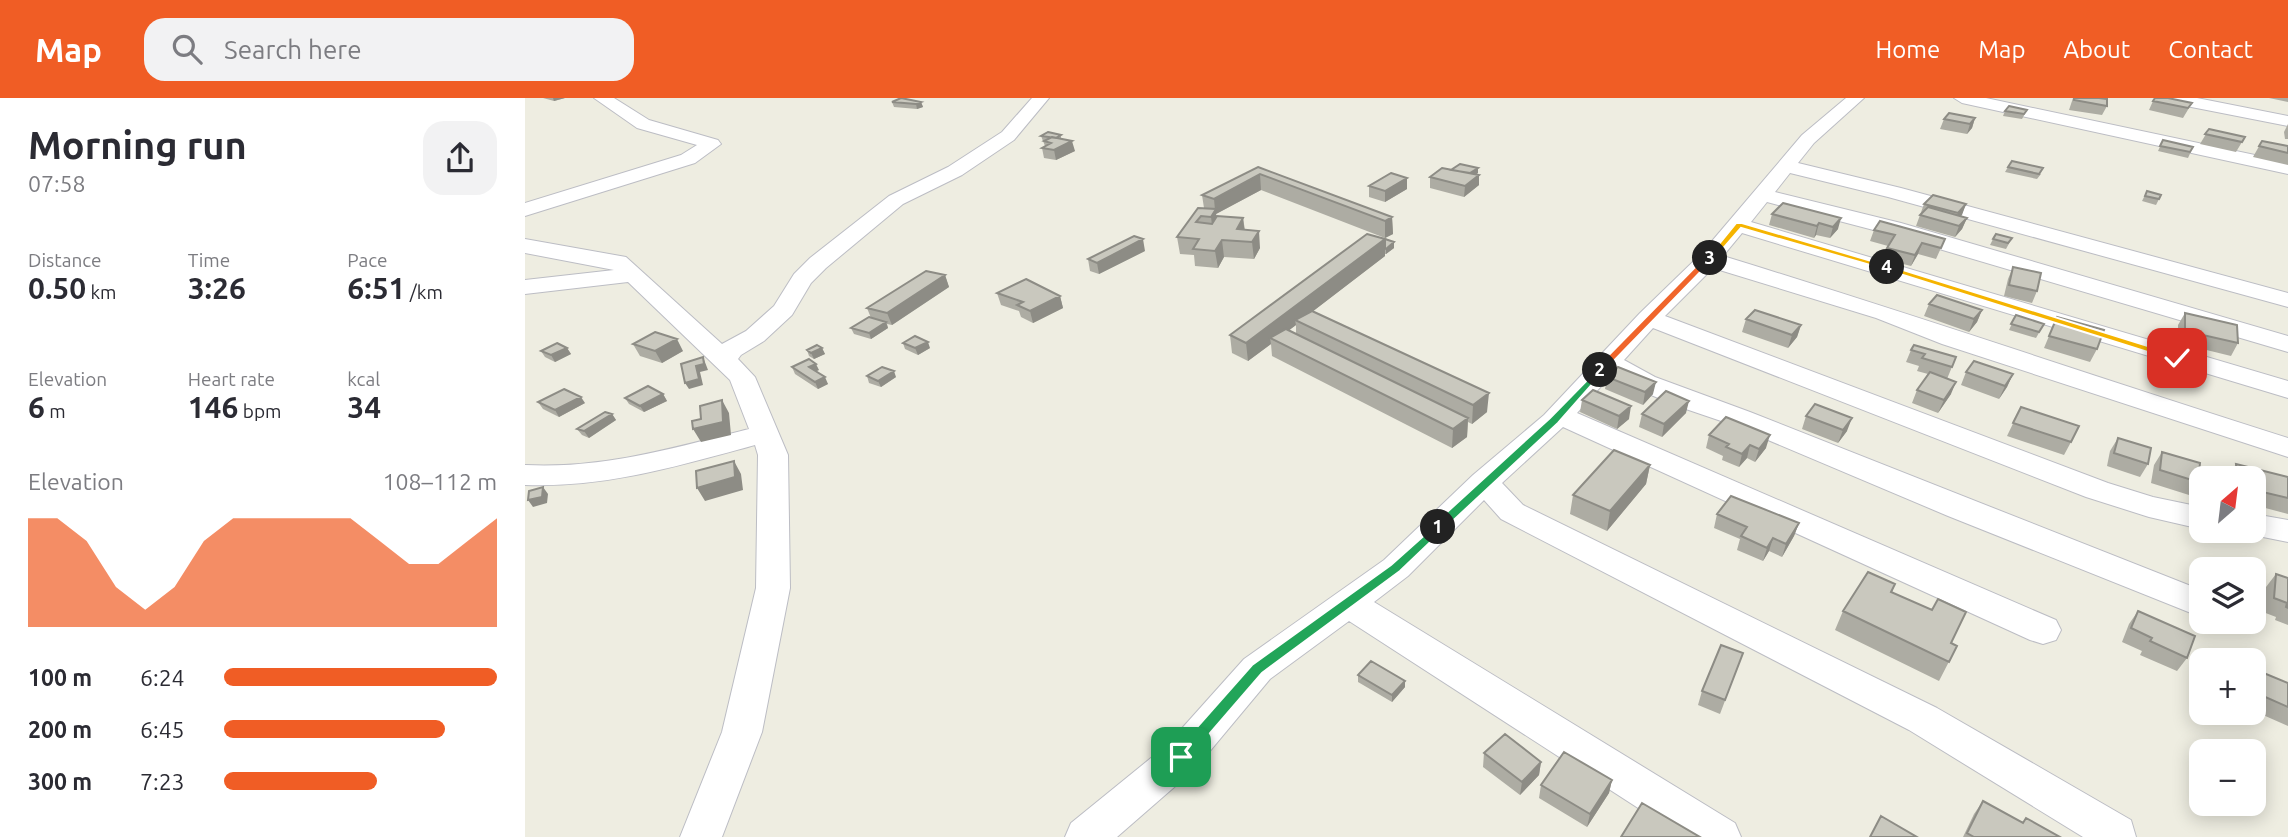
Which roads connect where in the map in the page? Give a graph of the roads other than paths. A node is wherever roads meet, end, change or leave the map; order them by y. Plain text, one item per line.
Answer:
1 (602, 98) edge
2 (1041, 98) edge
3 (1856, 98) edge
4 (1962, 98) edge
5 (2171, 98) edge
6 (2288, 121) edge
7 (1786, 166) junction
8 (2288, 168) edge
9 (1761, 194) junction
10 (525, 210) edge
11 (1739, 225) junction
12 (525, 246) edge
13 (1709, 259) junction
14 (634, 275) junction
15 (525, 288) edge
16 (2288, 300) edge
17 (1649, 318) junction
18 (2288, 344) edge
19 (1609, 359) junction
20 (725, 360) junction
21 (2288, 390) edge
22 (1559, 415) junction
23 (764, 435) junction
24 (2288, 448) edge
25 (525, 475) edge
26 (1484, 482) junction
27 (2189, 516) edge
28 (2266, 527) edge
29 (2288, 531) edge
30 (2189, 599) edge
31 (1348, 603) junction
32 (2042, 630) dead end
33 (2116, 834) dead end
34 (701, 837) edge
35 (1086, 837) edge
36 (1720, 837) edge

1 - 10 street
2 - 20 street
3 - 7 street
4 - 8 street
5 - 6 street
7 - 9 street
7 - 16 street
9 - 11 street
9 - 18 street
11 - 13 street
11 - 21 street
12 - 14 street
13 - 17 street
13 - 24 street
14 - 15 street
14 - 20 street
17 - 19 street
17 - 27 street
19 - 22 street
19 - 30 street
20 - 23 street
22 - 26 street
22 - 32 street
23 - 25 street
23 - 34 street
26 - 31 street
26 - 33 street
28 - 29 street
31 - 35 street
31 - 36 street

